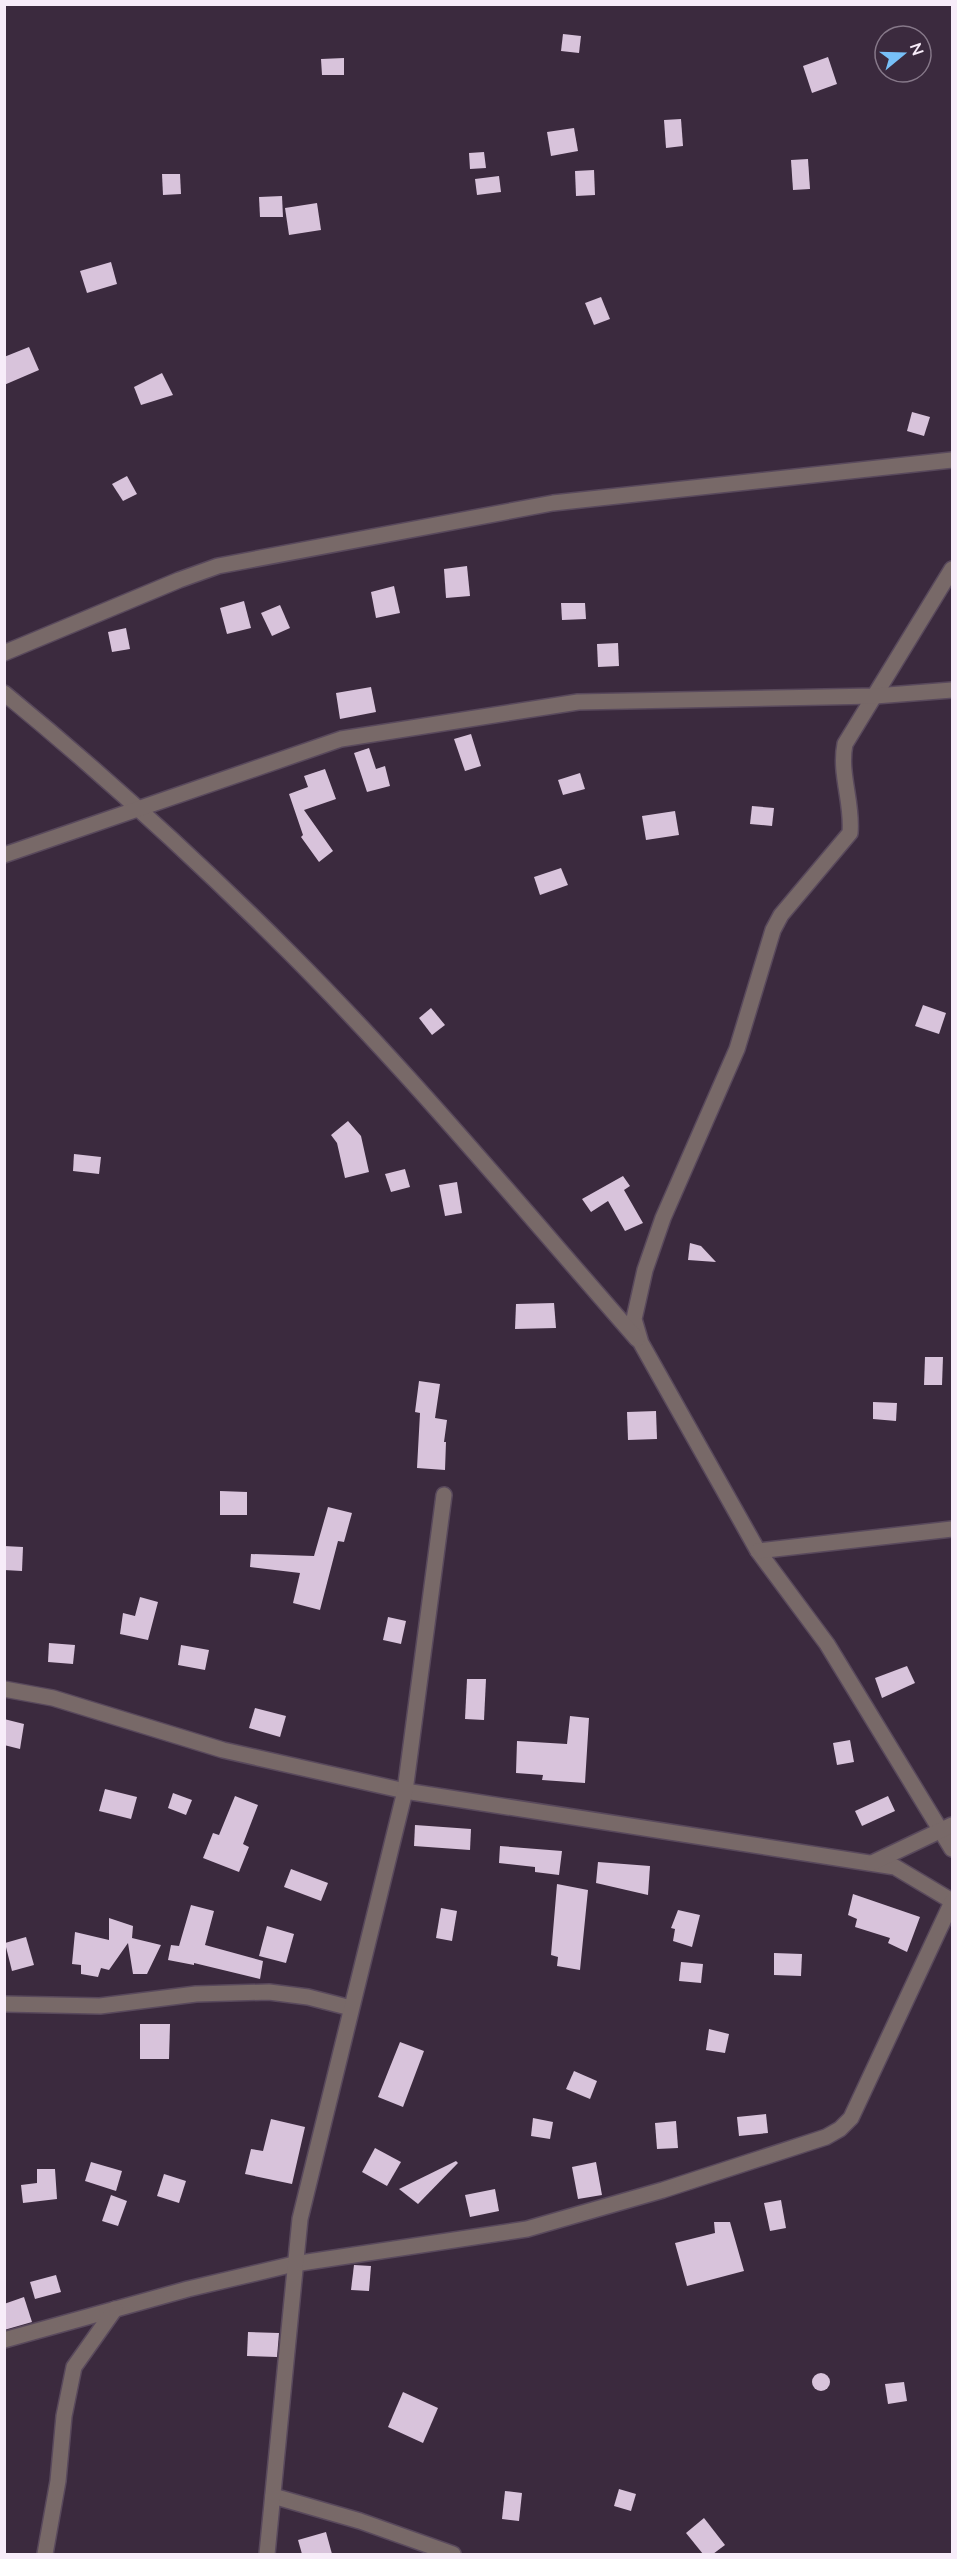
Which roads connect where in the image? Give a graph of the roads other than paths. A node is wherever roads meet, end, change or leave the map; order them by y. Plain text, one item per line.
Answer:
1 (952, 460) edge
2 (952, 569) edge
3 (4, 653) edge
4 (952, 690) edge
5 (4, 693) edge
6 (875, 696) junction
7 (139, 808) junction
8 (4, 855) edge
9 (640, 1343) junction
10 (444, 1495) dead end
11 (952, 1529) edge
12 (758, 1551) junction
13 (4, 1689) edge
14 (405, 1791) junction
15 (947, 1827) edge
16 (952, 1849) edge
17 (872, 1863) junction
18 (952, 1902) edge
19 (4, 2004) edge
20 (351, 2008) junction
21 (294, 2264) junction
22 (115, 2309) junction
23 (4, 2340) edge
24 (273, 2496) junction
25 (45, 2554) edge
26 (267, 2554) edge
27 (453, 2554) edge

1 - 3 street
2 - 6 street
4 - 6 street
5 - 7 street
6 - 7 street
6 - 9 street
7 - 8 street
7 - 9 street
9 - 12 street
10 - 14 street
11 - 12 street
12 - 15 street
13 - 14 street
14 - 17 street
14 - 20 street
15 - 16 street
15 - 17 street
17 - 18 street
18 - 21 street
19 - 20 street
20 - 21 street
21 - 22 street
21 - 24 street
22 - 23 street
22 - 25 street
24 - 26 street
24 - 27 street

